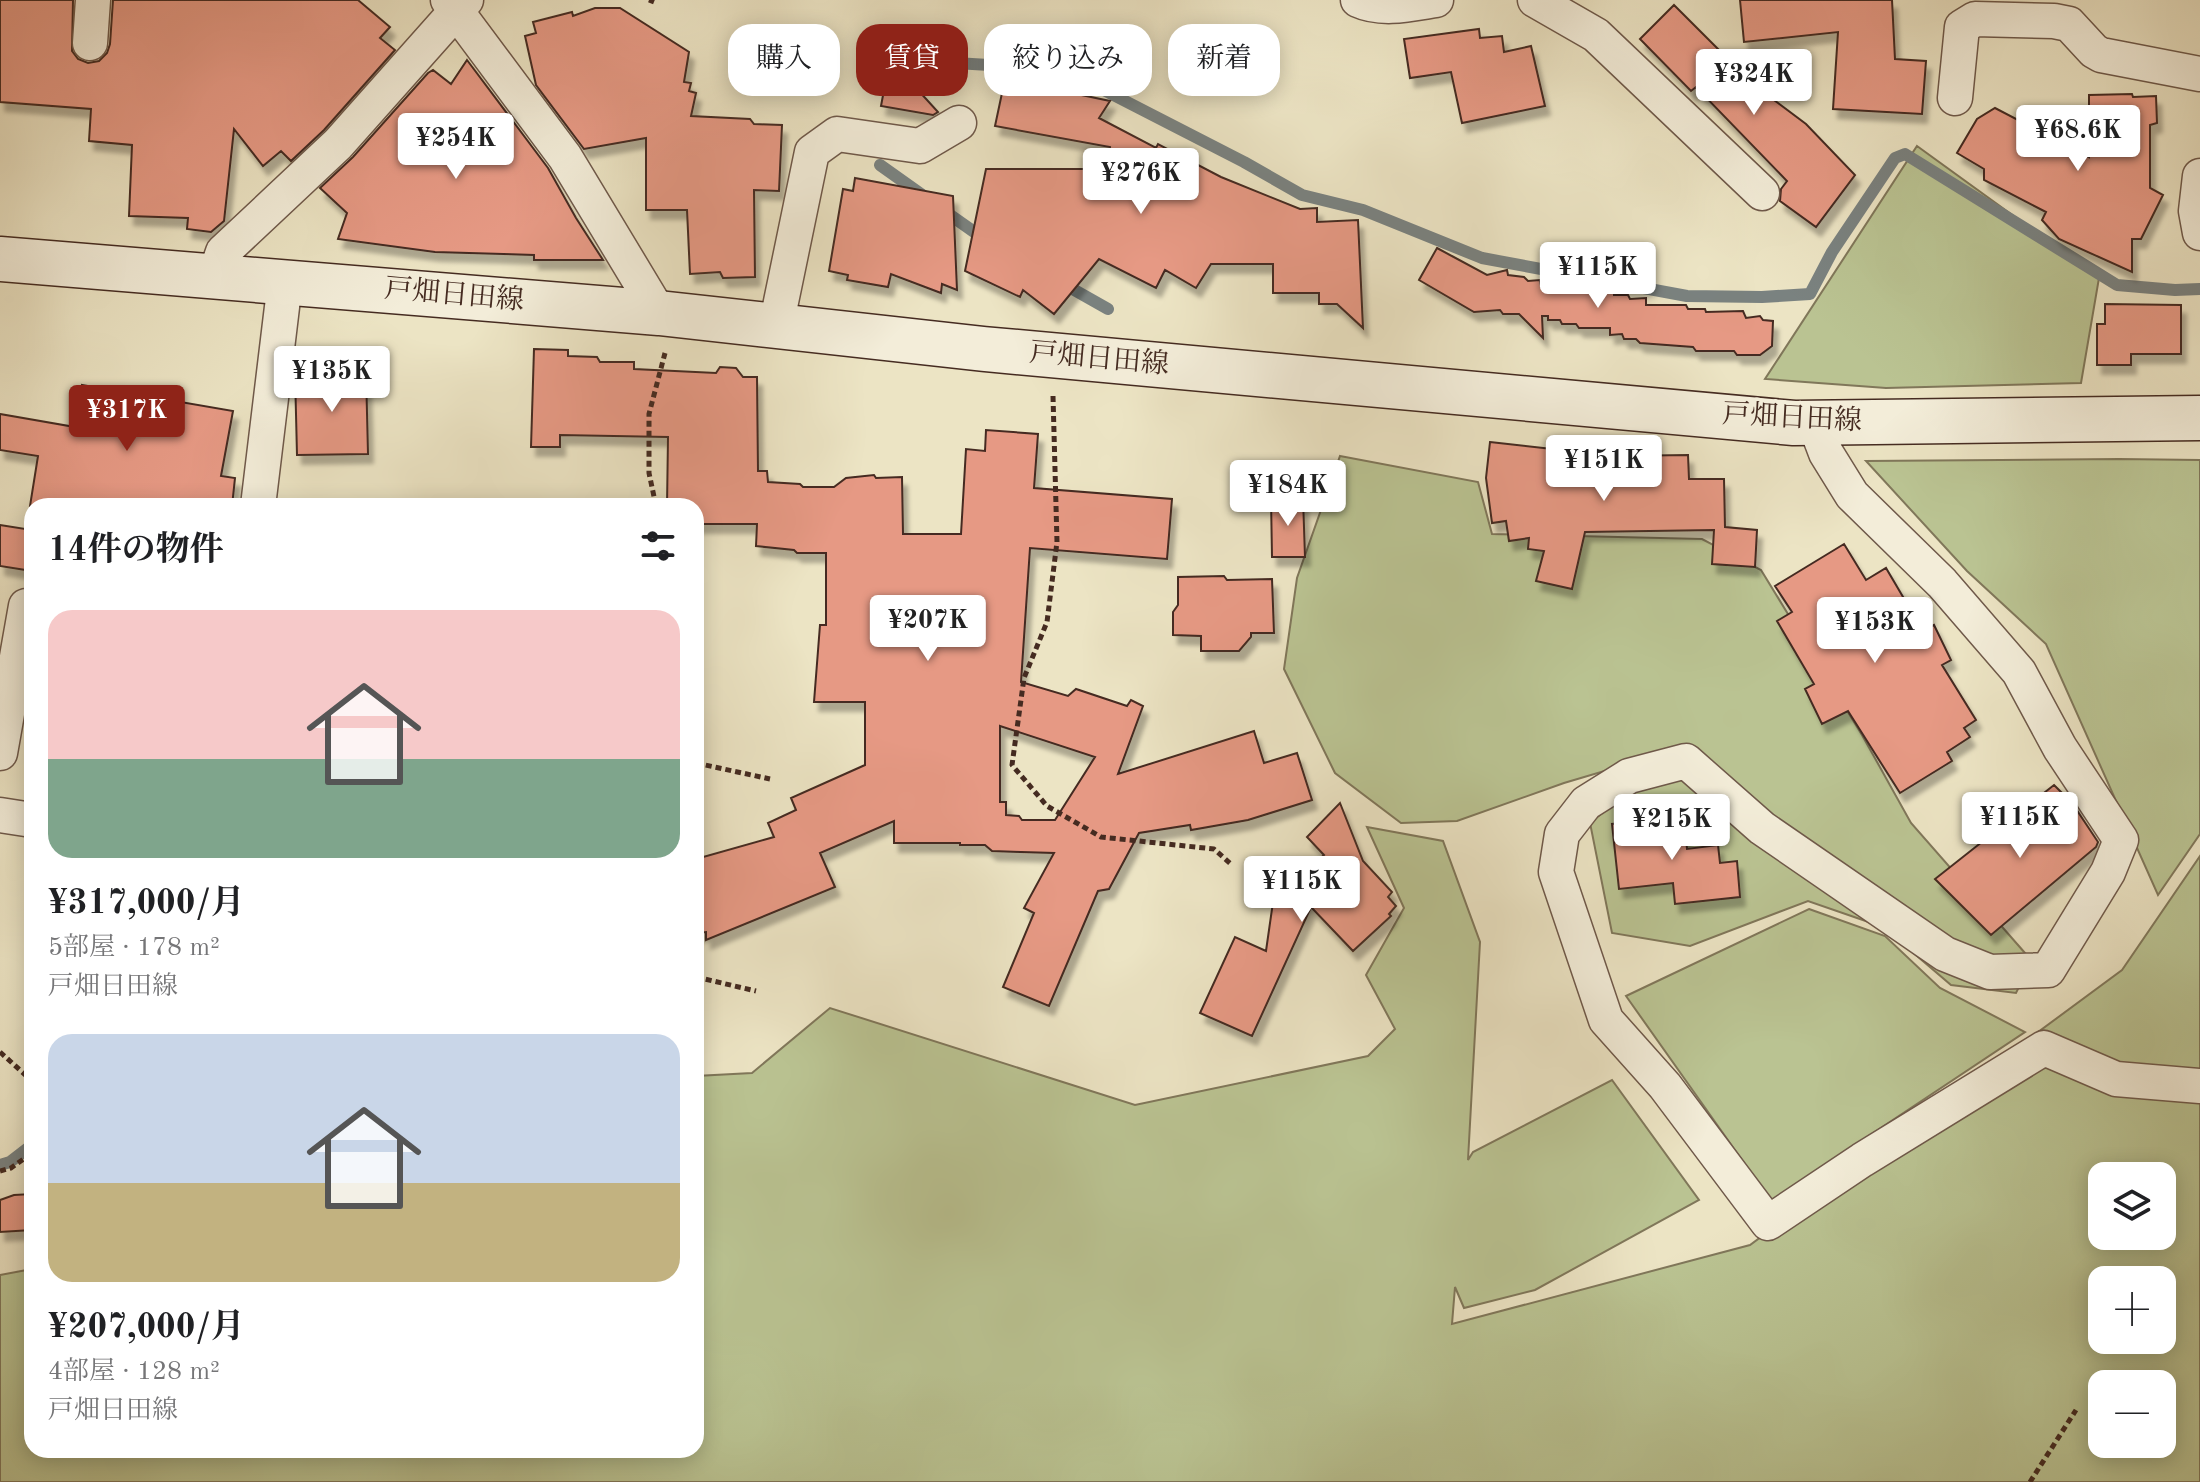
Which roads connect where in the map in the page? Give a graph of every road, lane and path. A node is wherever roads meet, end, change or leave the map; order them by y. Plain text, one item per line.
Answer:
1 (93, 0) edge
2 (1358, 0) edge
3 (1436, 0) edge
4 (1535, 0) edge
5 (456, 3) edge
6 (90, 43) dead end
7 (2200, 74) edge
8 (1955, 98) dead end
9 (959, 123) dead end
10 (2200, 176) edge
11 (1762, 193) dead end
12 (2200, 233) edge
13 (0, 259) edge
14 (214, 278) junction
15 (285, 282) junction
16 (776, 326) junction
17 (662, 330) junction
18 (1055, 355) junction
19 (2200, 418) edge
20 (1815, 424) junction
21 (259, 498) edge
22 (654, 498) edge
23 (24, 617) edge
24 (0, 753) edge
25 (704, 765) edge
26 (770, 779) dead end
27 (0, 815) edge
28 (24, 819) edge
29 (1232, 865) dead end
30 (704, 979) edge
31 (756, 991) dead end
32 (0, 1052) edge
33 (24, 1074) edge
34 (2200, 1086) edge
35 (24, 1159) edge
36 (0, 1171) edge
37 (2076, 1410) dead end
38 (2030, 1482) edge

1 - 6 street
2 - 3 street
4 - 11 street
5 - 14 street
5 - 17 street
7 - 8 street
9 - 16 street
10 - 12 street
13 - 14 main road, 戸畑日田線
14 - 15 main road, 戸畑日田線
15 - 17 main road, 戸畑日田線
15 - 21 street
16 - 17 main road, 戸畑日田線
16 - 18 main road, 戸畑日田線
17 - 22 path
18 - 20 main road, 戸畑日田線
18 - 29 path
19 - 20 main road, 戸畑日田線
20 - 34 street
23 - 24 street
25 - 26 path
27 - 28 street
30 - 31 path
32 - 33 path
35 - 36 path
37 - 38 path

